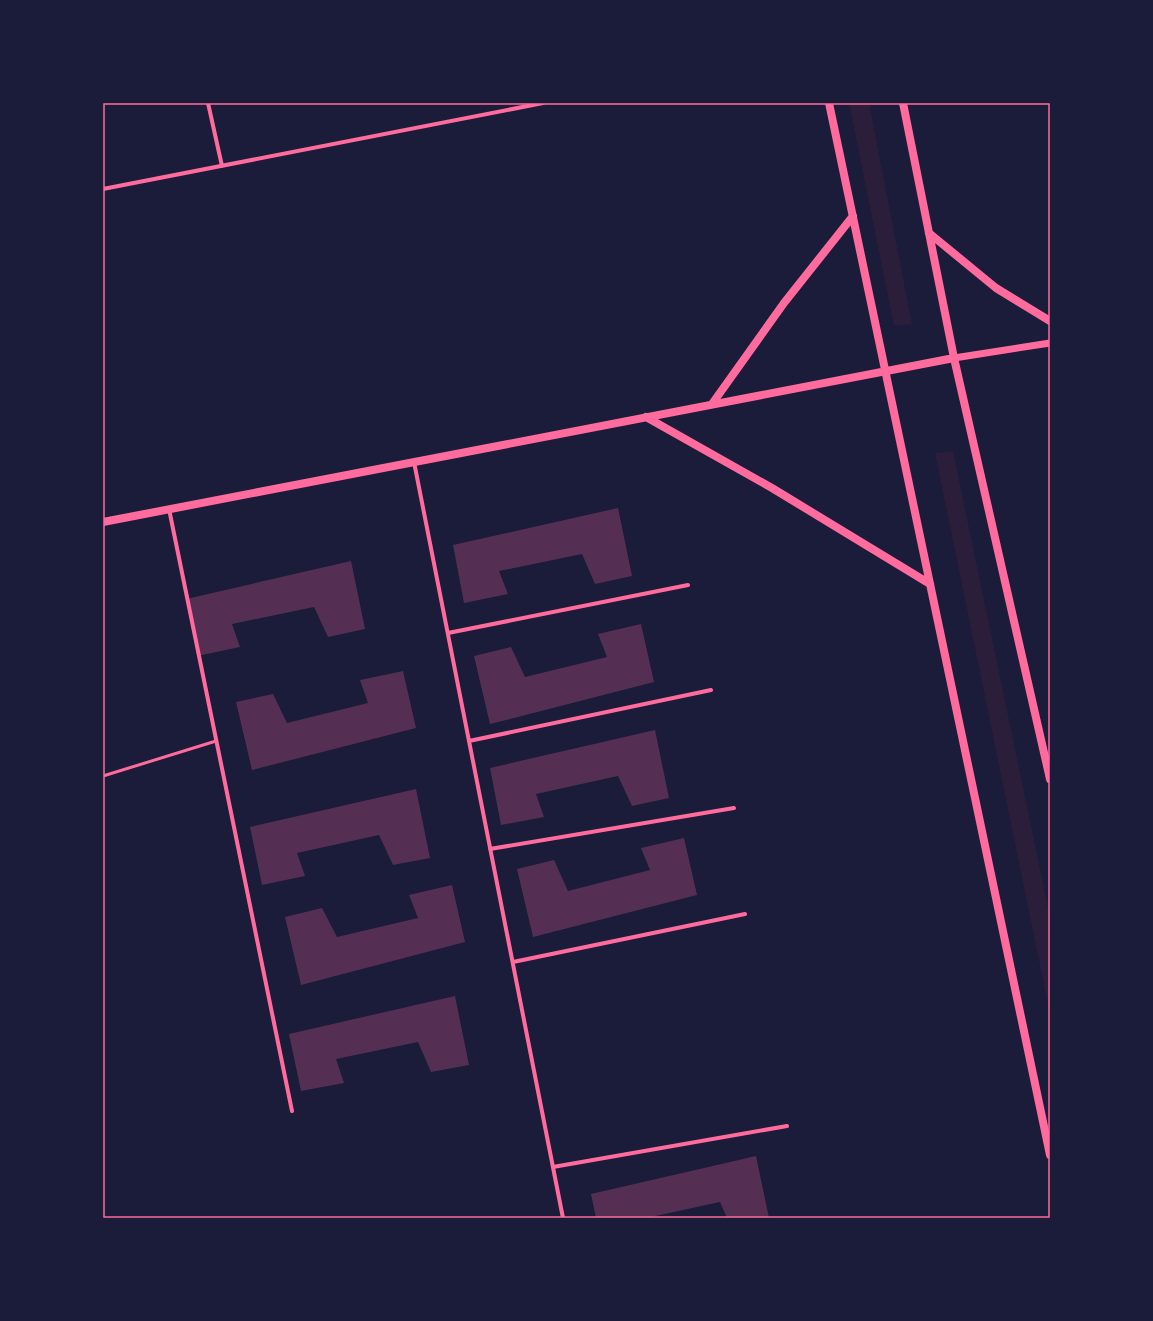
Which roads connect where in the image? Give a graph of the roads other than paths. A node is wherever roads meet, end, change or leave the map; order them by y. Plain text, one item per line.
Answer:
1 (208, 103) edge
2 (543, 103) edge
3 (829, 103) edge
4 (903, 103) edge
5 (222, 166) junction
6 (103, 189) edge
7 (853, 216) junction
8 (929, 233) junction
9 (1050, 321) edge
10 (1050, 343) edge
11 (954, 358) junction
12 (885, 371) junction
13 (712, 404) junction
14 (646, 417) junction
15 (414, 462) junction
16 (169, 509) junction
17 (103, 522) edge
18 (930, 584) junction
19 (688, 585) dead end
20 (448, 633) junction
21 (711, 690) dead end
22 (216, 741) junction
23 (469, 741) junction
24 (103, 776) edge
25 (1050, 779) edge
26 (734, 808) dead end
27 (490, 850) junction
28 (745, 914) dead end
29 (513, 962) junction
30 (292, 1111) dead end
31 (787, 1126) dead end
32 (1050, 1155) edge
33 (553, 1167) junction
34 (563, 1218) edge

1 - 5 street
2 - 5 street
3 - 7 main road
4 - 8 main road
5 - 6 street
7 - 12 main road
7 - 13 main road
8 - 9 main road
8 - 11 main road
10 - 11 street
11 - 12 main road
11 - 25 main road
12 - 13 main road
12 - 18 main road
13 - 14 main road
14 - 15 main road
14 - 18 main road
15 - 16 main road
15 - 20 street
16 - 17 main road
16 - 22 street
18 - 32 main road
19 - 20 street
20 - 23 street
21 - 23 street
22 - 24 lane
22 - 30 street
23 - 27 street
26 - 27 street
27 - 29 street
28 - 29 street
29 - 33 street
31 - 33 street
33 - 34 street

